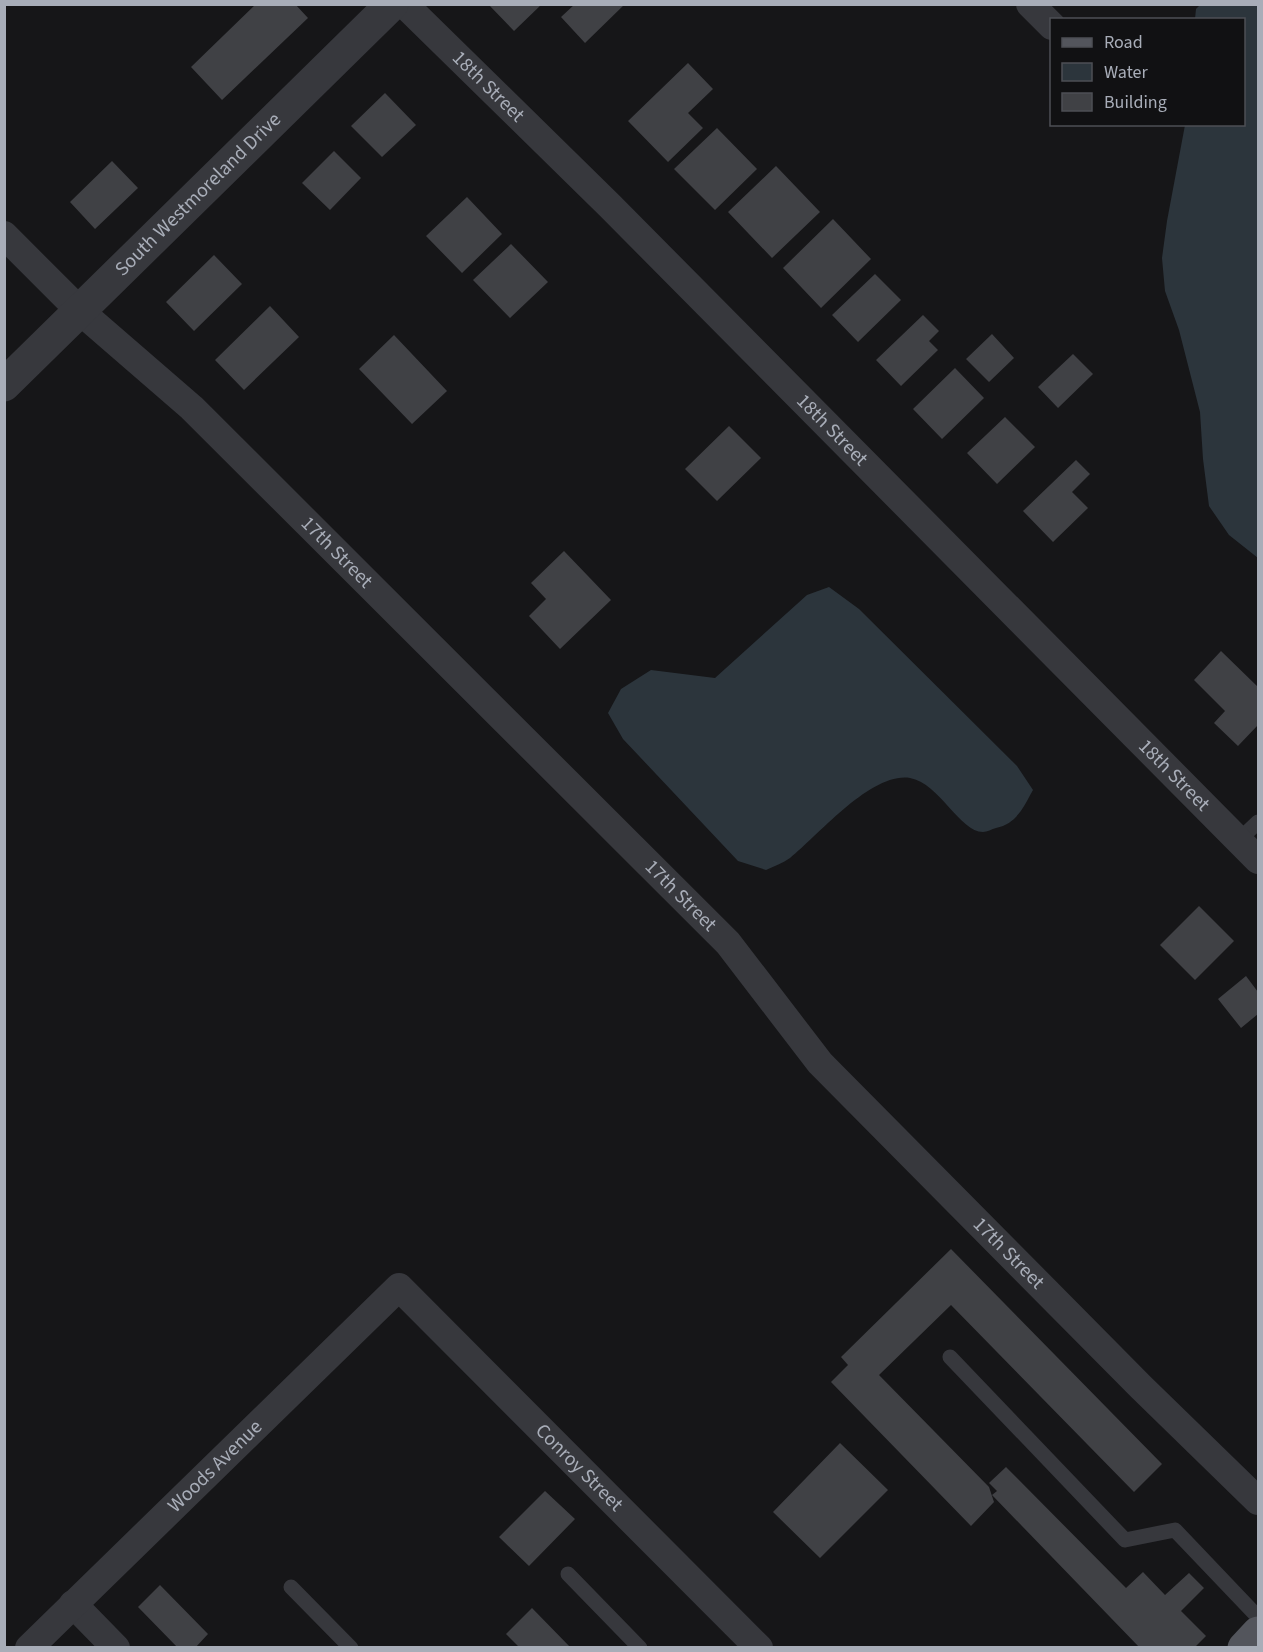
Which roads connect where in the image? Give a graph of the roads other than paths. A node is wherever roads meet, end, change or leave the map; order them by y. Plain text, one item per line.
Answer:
1 (392, 4) edge
2 (404, 4) edge
3 (1030, 4) edge
4 (1050, 24) edge
5 (4, 235) edge
6 (80, 311) junction
7 (4, 385) edge
8 (1252, 841) edge
9 (399, 1287) joint
10 (950, 1357) dead end
11 (1258, 1501) edge
12 (568, 1574) dead end
13 (291, 1587) dead end
14 (73, 1604) junction
15 (1258, 1617) edge
16 (1258, 1634) edge
17 (29, 1647) edge
18 (116, 1647) edge
19 (351, 1647) edge
20 (640, 1647) edge
21 (759, 1647) edge
22 (1244, 1647) edge

1 - 6 street, South Westmoreland Drive
2 - 8 street, 18th Street
3 - 4 street
5 - 6 street, 17th Street
6 - 7 street, South Westmoreland Drive
6 - 11 street, 17th Street
9 - 14 street, Woods Avenue
9 - 21 street, Conroy Street
10 - 15 lane
12 - 20 lane
13 - 19 lane
14 - 17 street, Woods Avenue
14 - 18 street
16 - 22 main road

